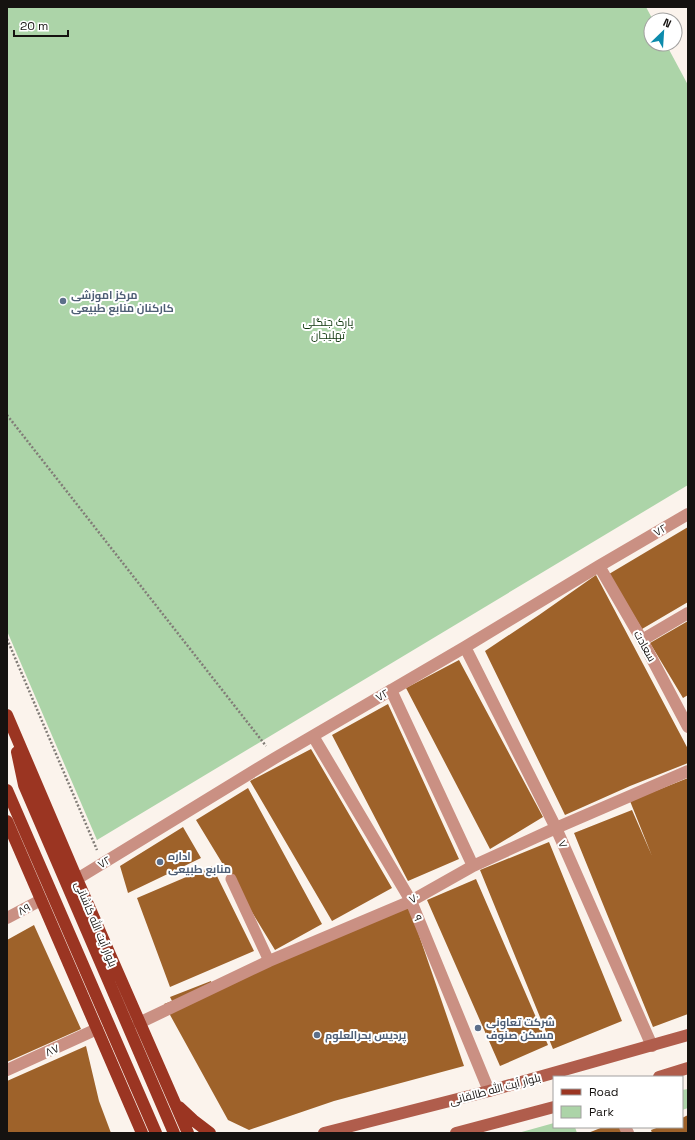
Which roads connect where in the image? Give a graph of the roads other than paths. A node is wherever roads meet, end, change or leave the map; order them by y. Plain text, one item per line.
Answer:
1 (688, 514) edge
2 (599, 566) junction
3 (688, 613) edge
4 (642, 640) junction
5 (465, 647) junction
6 (391, 690) junction
7 (684, 709) edge
8 (8, 718) edge
9 (688, 727) edge
10 (313, 736) junction
11 (688, 771) edge
12 (7, 790) edge
13 (7, 821) edge
14 (556, 828) junction
15 (473, 866) junction
16 (231, 878) dead end
17 (77, 879) junction
18 (41, 900) junction
19 (411, 901) junction
20 (7, 918) edge
21 (269, 961) junction
22 (139, 1023) junction
23 (97, 1030) junction
24 (688, 1036) edge
25 (652, 1046) junction
26 (688, 1068) edge
27 (7, 1070) edge
28 (662, 1076) edge
29 (489, 1091) junction
30 (174, 1100) junction
31 (553, 1107) edge
32 (135, 1116) junction
33 (133, 1133) edge
34 (142, 1133) edge
35 (156, 1133) edge
36 (174, 1133) edge
37 (188, 1133) edge
38 (210, 1133) edge
39 (324, 1133) edge
40 (456, 1133) edge

1 - 2 street, ۷۲
2 - 4 street, سعادت
2 - 5 street, ۷۲
3 - 4 street
4 - 7 street, سعادت
5 - 6 street, ۷۲
5 - 14 street, ۷
6 - 10 street, ۷۲
6 - 15 street
7 - 9 street, سعادت
8 - 17 main road, بلوار آیت الله کاشانی
8 - 36 main road
10 - 17 street, ۷۲
10 - 19 street, ۹
11 - 14 street, ۷۰
12 - 35 main road
13 - 18 main road
14 - 15 street, ۷۰
14 - 25 street, ۷
15 - 19 street, ۷۰
16 - 21 lane
17 - 22 main road, بلوار آیت الله کاشانی
18 - 20 street, ۸۹
18 - 23 main road
19 - 21 street, ۷۰
19 - 29 street, ۹
21 - 22 street, ۷۰
22 - 30 main road, بلوار آیت الله کاشانی
23 - 27 street, ۸۷
23 - 32 main road
24 - 25 main road, بلوار آیت الله طالقانی
25 - 29 main road, بلوار آیت الله طالقانی
26 - 28 main road
29 - 39 main road, بلوار آیت الله طالقانی
30 - 37 main road, بلوار آیت الله کاشانی
30 - 38 main road
31 - 40 main road
32 - 33 main road
32 - 34 main road

